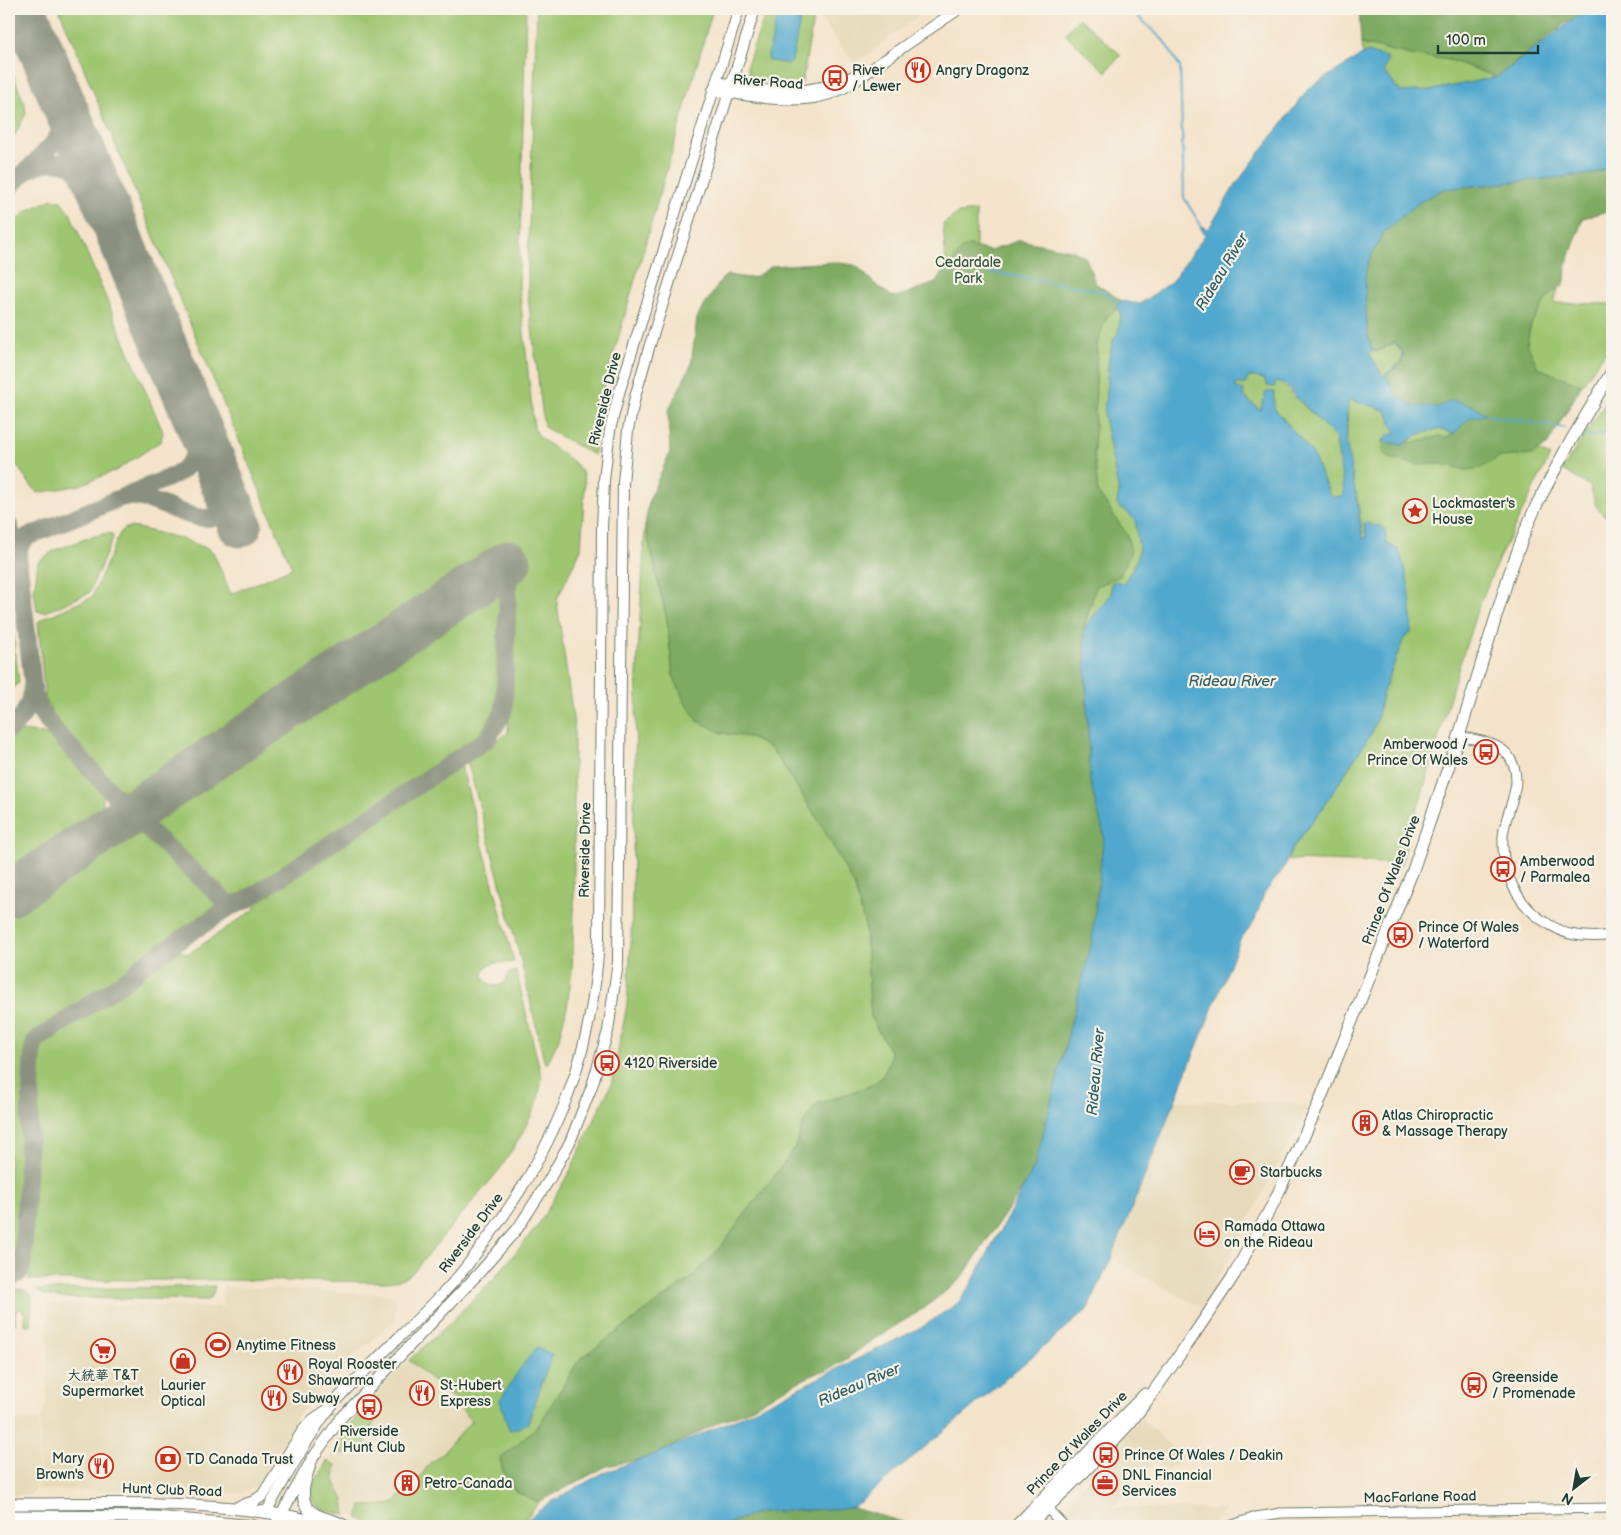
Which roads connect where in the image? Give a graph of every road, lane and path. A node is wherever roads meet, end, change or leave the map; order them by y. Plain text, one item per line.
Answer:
1 (739, 9) edge
2 (755, 9) edge
3 (959, 9) edge
4 (714, 86) junction
5 (731, 89) junction
6 (1612, 371) edge
7 (1459, 736) junction
8 (1612, 935) edge
9 (362, 1373) junction
10 (373, 1384) junction
11 (329, 1409) junction
12 (312, 1459) junction
13 (9, 1504) edge
14 (1044, 1505) junction
15 (233, 1508) junction
16 (1612, 1508) edge
17 (46, 1510) junction
18 (266, 1512) junction
19 (281, 1515) junction
20 (9, 1516) edge
21 (199, 1520) junction
22 (211, 1526) edge
23 (256, 1526) edge
24 (275, 1526) edge
25 (332, 1526) edge
26 (344, 1526) edge
27 (1016, 1526) edge
28 (1028, 1526) edge
29 (1064, 1526) edge
30 (1230, 1526) edge

1 - 4 main road, Riverside Drive
2 - 5 main road, Riverside Drive
3 - 5 main road, River Road
4 - 5 main road, River Road
4 - 9 main road, Riverside Drive
5 - 10 main road, Riverside Drive
6 - 7 main road, Prince Of Wales Drive
7 - 8 street
7 - 14 main road, Prince Of Wales Drive
9 - 10 main road
9 - 11 main road, Riverside Drive
10 - 12 main road, Riverside Drive
11 - 15 main road
11 - 18 main road, Riverside Drive
12 - 19 main road, Riverside Drive
12 - 26 main road
13 - 17 main road, Hunt Club Road
14 - 27 main road, Prince Of Wales Drive
14 - 28 main road, Prince Of Wales Drive
14 - 29 street
15 - 17 main road, Hunt Club Road
15 - 18 main road, Hunt Club Road
16 - 30 street, MacFarlane Road
17 - 20 main road, Hunt Club Road
17 - 21 main road, Hunt Club Road
18 - 19 main road, Hunt Club Road
18 - 23 main road, Riverside Drive
19 - 24 main road, Riverside Drive
19 - 25 main road, Hunt Club Road
21 - 22 main road
21 - 23 main road, Hunt Club Road

